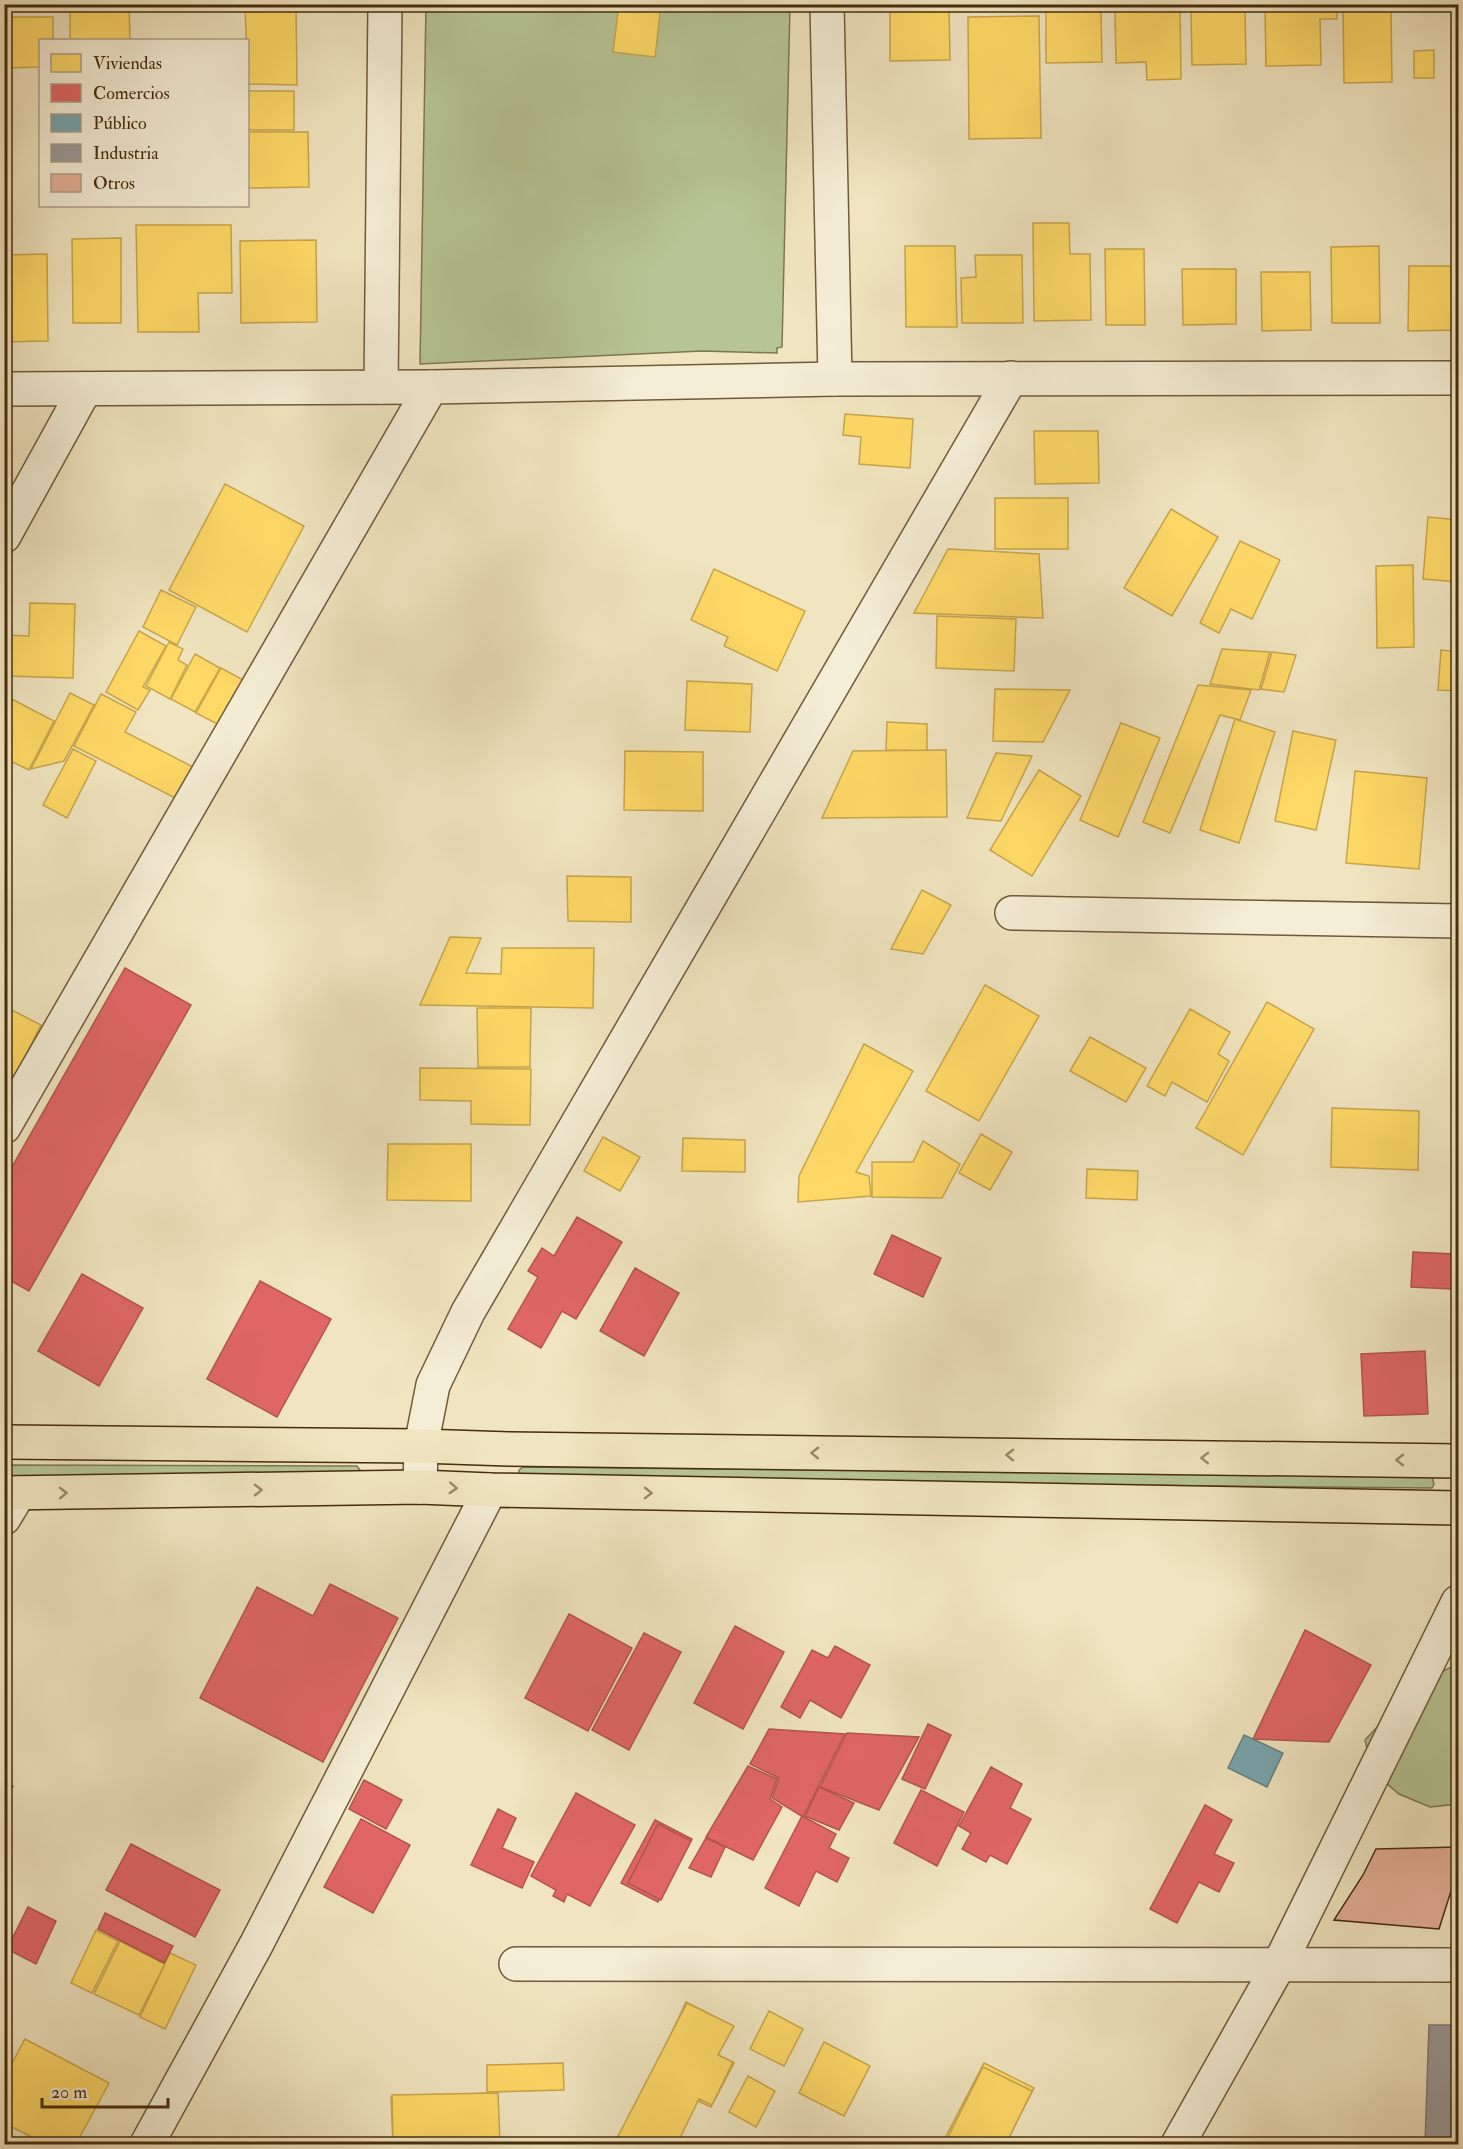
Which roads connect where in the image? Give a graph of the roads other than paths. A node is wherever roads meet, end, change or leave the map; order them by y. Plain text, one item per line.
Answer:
1 (385, 4) edge
2 (827, 4) edge
3 (1011, 378) junction
4 (1458, 378) edge
5 (835, 380) junction
6 (381, 387) junction
7 (431, 387) junction
8 (4, 389) edge
9 (86, 389) junction
10 (4, 536) edge
11 (1012, 913) dead end
12 (1458, 921) edge
13 (4, 1127) edge
14 (4, 1442) edge
15 (421, 1446) junction
16 (1458, 1461) edge
17 (420, 1487) junction
18 (490, 1490) junction
19 (9, 1501) edge
20 (1458, 1508) edge
21 (1458, 1602) edge
22 (1280, 1963) junction
23 (516, 1964) dead end
24 (1458, 1965) edge
25 (147, 2145) edge
26 (1178, 2145) edge

1 - 6 street
2 - 5 street
3 - 4 street
3 - 5 street
3 - 15 street
5 - 7 street
6 - 7 street
6 - 9 street
7 - 13 street
8 - 9 street
9 - 10 street
11 - 12 street
14 - 15 main road
16 -> 15 main road
15 - 17 street
17 -> 18 main road
19 -> 17 main road
18 -> 20 main road
18 - 25 street
21 - 22 street
22 - 23 street
22 - 24 street
22 - 26 street

